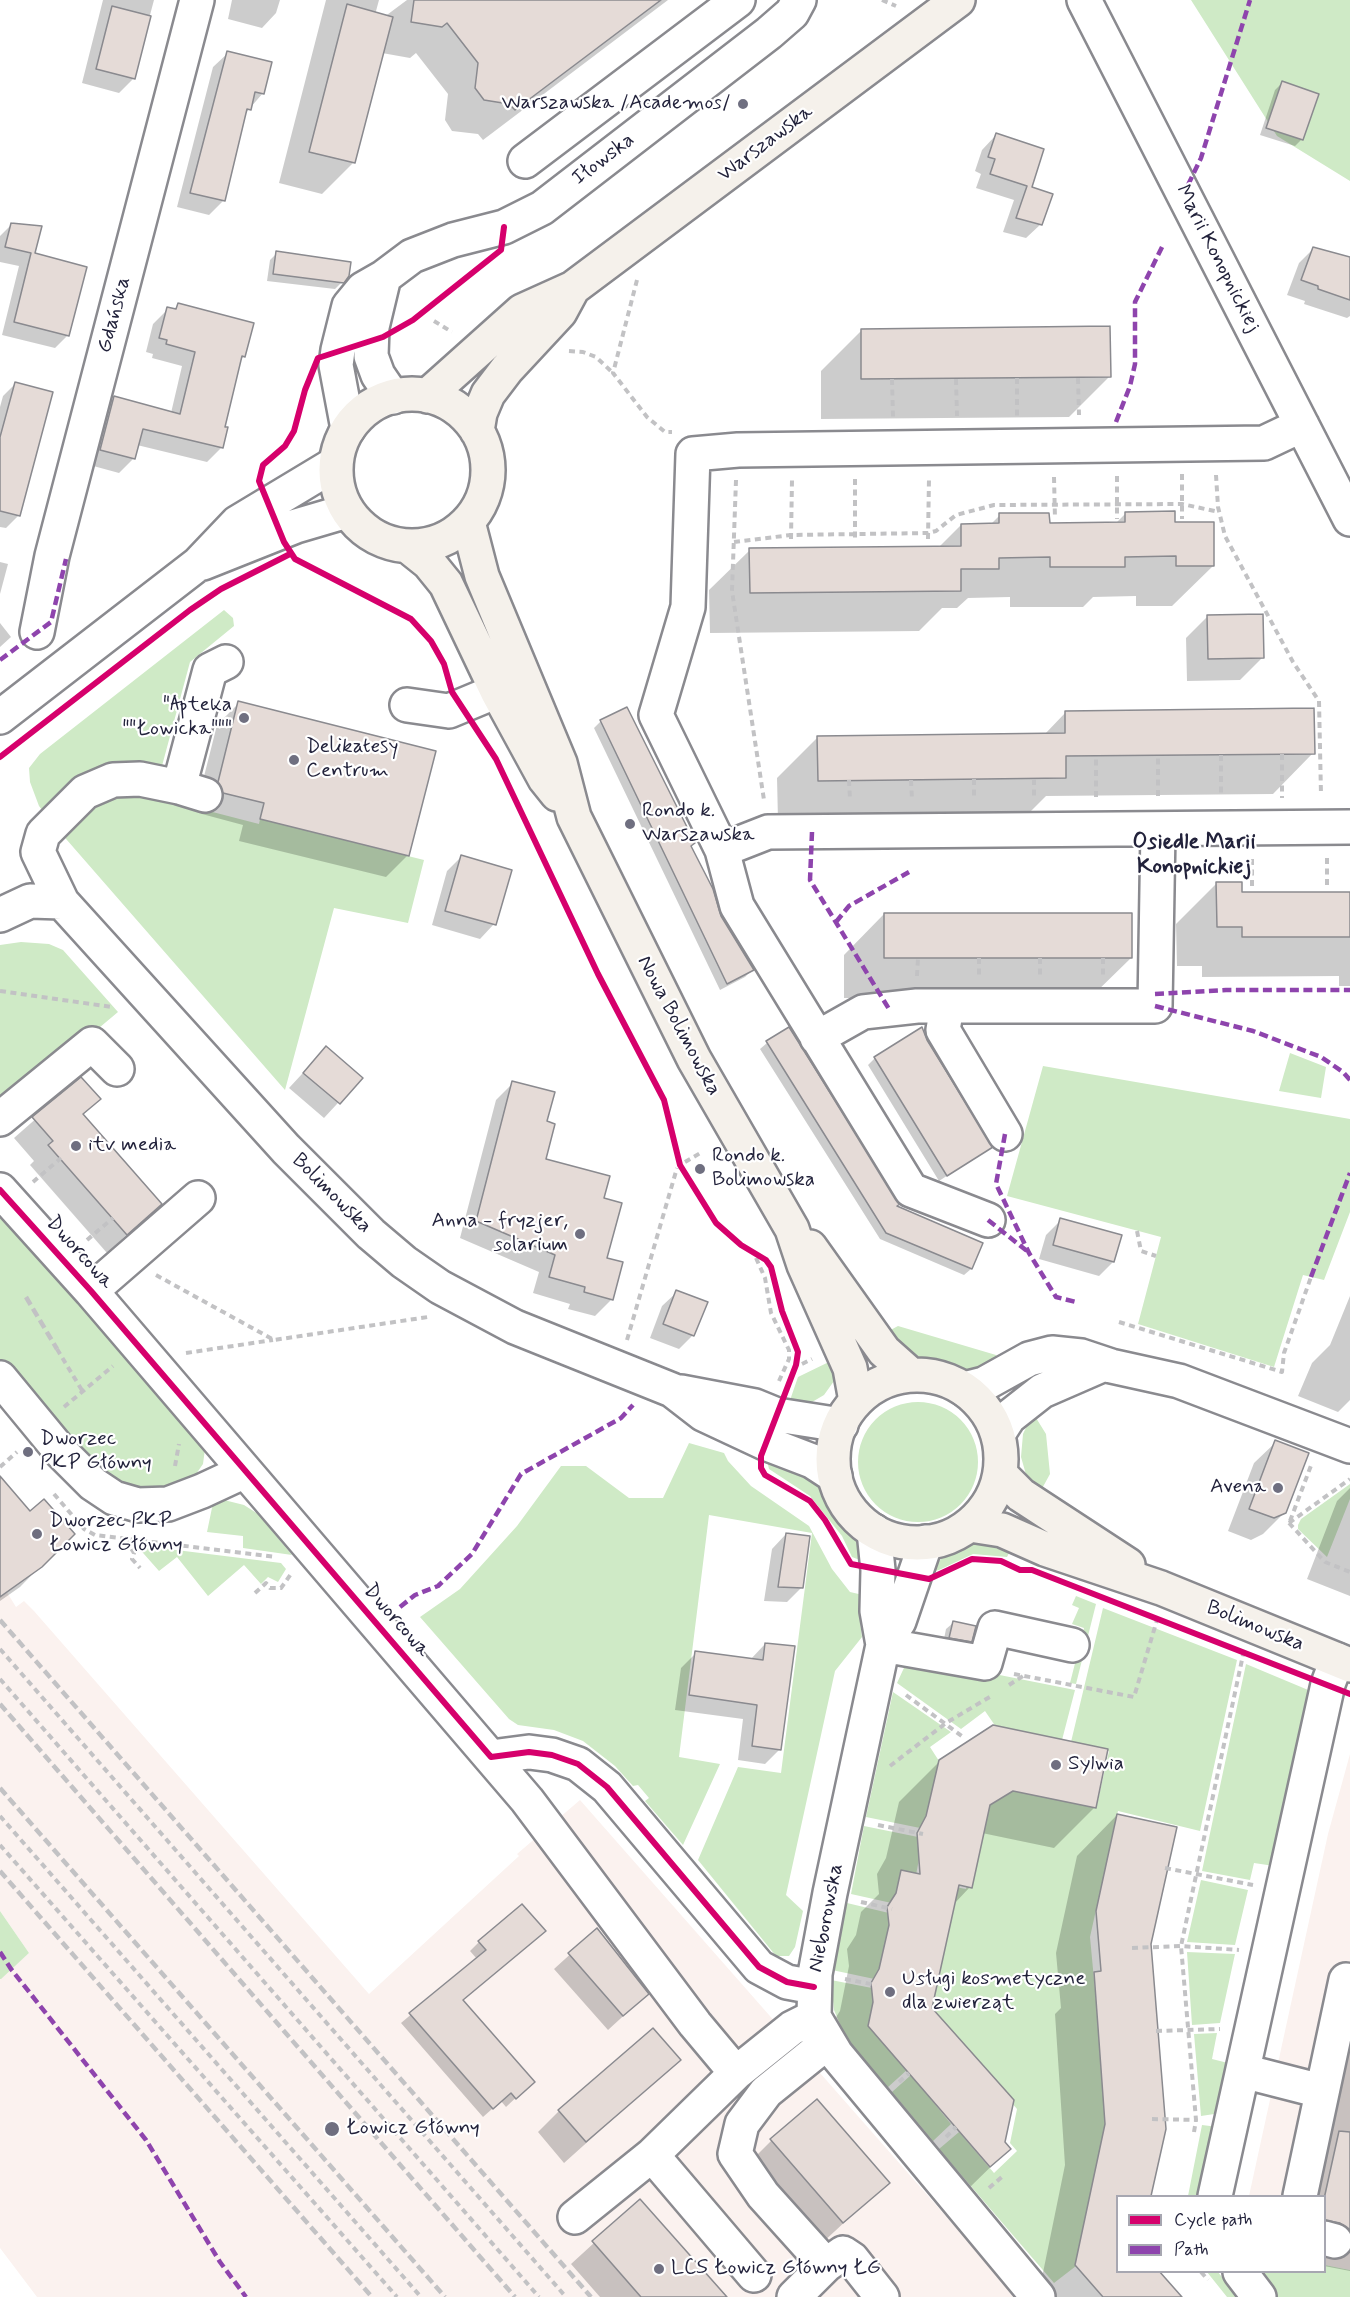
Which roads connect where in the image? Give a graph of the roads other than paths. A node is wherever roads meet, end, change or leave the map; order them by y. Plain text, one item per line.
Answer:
1 (197, 0) edge
2 (738, 0) edge
3 (798, 0) edge
4 (958, 0) edge
5 (1084, 0) edge
6 (525, 161) dead end
7 (384, 277) junction
8 (573, 288) junction
9 (427, 396) junction
10 (393, 397) junction
11 (1302, 425) junction
12 (348, 429) junction
13 (477, 431) junction
14 (335, 464) junction
15 (347, 511) junction
16 (1350, 519) edge
17 (468, 522) junction
18 (409, 547) junction
19 (198, 564) junction
20 (37, 632) dead end
21 (226, 662) dead end
22 (497, 692) junction
23 (407, 705) dead end
24 (0, 717) edge
25 (574, 817) junction
26 (1336, 827) edge
27 (1158, 830) junction
28 (722, 850) junction
29 (62, 902) junction
30 (0, 915) edge
31 (947, 1006) junction
32 (817, 1038) junction
33 (117, 1070) dead end
34 (0, 1119) edge
35 (1005, 1134) dead end
36 (0, 1190) edge
37 (198, 1198) dead end
38 (988, 1220) dead end
39 (792, 1229) junction
40 (91, 1291) junction
41 (1104, 1364) junction
42 (911, 1375) junction
43 (0, 1378) edge
44 (964, 1389) junction
45 (672, 1390) junction
46 (848, 1413) junction
47 (998, 1434) junction
48 (1350, 1446) edge
49 (245, 1471) junction
50 (1000, 1474) junction
51 (835, 1476) junction
52 (970, 1524) junction
53 (874, 1531) junction
54 (926, 1542) junction
55 (1159, 1603) junction
56 (883, 1645) junction
57 (1072, 1645) dead end
58 (1343, 1663) edge
59 (491, 1757) junction
60 (1346, 1980) dead end
61 (825, 2006) junction
62 (1243, 2071) junction
63 (736, 2073) junction
64 (1321, 2091) junction
65 (652, 2154) junction
66 (1215, 2195) edge
67 (1300, 2195) edge
68 (575, 2217) dead end
69 (826, 2265) junction
70 (1241, 2273) edge
71 (754, 2275) dead end
72 (794, 2297) edge
73 (882, 2297) edge
74 (1038, 2297) edge
75 (1259, 2297) edge

1 - 20 street, Gdańska
2 - 6 street
3 - 7 street, Iłowska
4 - 8 main road, Warszawska
5 - 11 street, Marii Konopnickiej
7 - 10 street
7 - 12 street, Iłowska
8 - 9 main road, Warszawska
8 - 13 main road, Warszawska
9 - 10 main road
9 - 13 main road
10 - 12 main road
11 - 16 street, Marii Konopnickiej
11 - 28 street
12 - 14 main road
13 - 17 main road
14 - 15 main road
14 - 19 street
15 - 18 main road
15 - 19 street
17 - 18 main road
17 - 25 main road, Nowa Bolimowska
18 - 22 main road, Nowa Bolimowska
19 - 24 street
21 - 29 street, Bolimowska
22 - 23 street
22 - 25 main road, Nowa Bolimowska
25 - 39 main road, Nowa Bolimowska
26 - 27 street
27 - 28 street
27 - 31 street
28 - 32 street
29 - 30 street
29 - 45 street, Bolimowska
31 - 32 street
31 - 35 street
32 - 38 street
33 - 34 street
36 - 40 street, Dworcowa
37 - 40 street
39 - 42 main road, Nowa Bolimowska
39 - 46 main road, Nowa Bolimowska
40 - 49 street, Dworcowa
41 - 44 street
41 - 47 street
41 - 48 street
42 - 44 main road
42 - 46 main road
43 - 49 street
44 - 47 main road
45 - 46 street, Bolimowska
45 - 51 street, Bolimowska
46 - 51 main road
47 - 50 main road
49 - 59 street, Dworcowa
50 - 52 main road
50 - 55 main road, Bolimowska
51 - 53 main road
52 - 54 main road
52 - 55 main road, Bolimowska
53 - 54 main road
53 - 56 street, Nieborowska
54 - 56 street, Nieborowska
55 - 58 main road, Bolimowska
56 - 57 street
56 - 61 street, Nieborowska
58 - 62 street
59 - 61 street
59 - 63 street, Dworcowa
60 - 64 street
61 - 63 street
61 - 69 street
61 - 74 street
62 - 64 street
62 - 66 street
63 - 65 street
64 - 67 street
65 - 68 street
65 - 71 street
69 - 72 street
69 - 73 street
70 - 75 street

